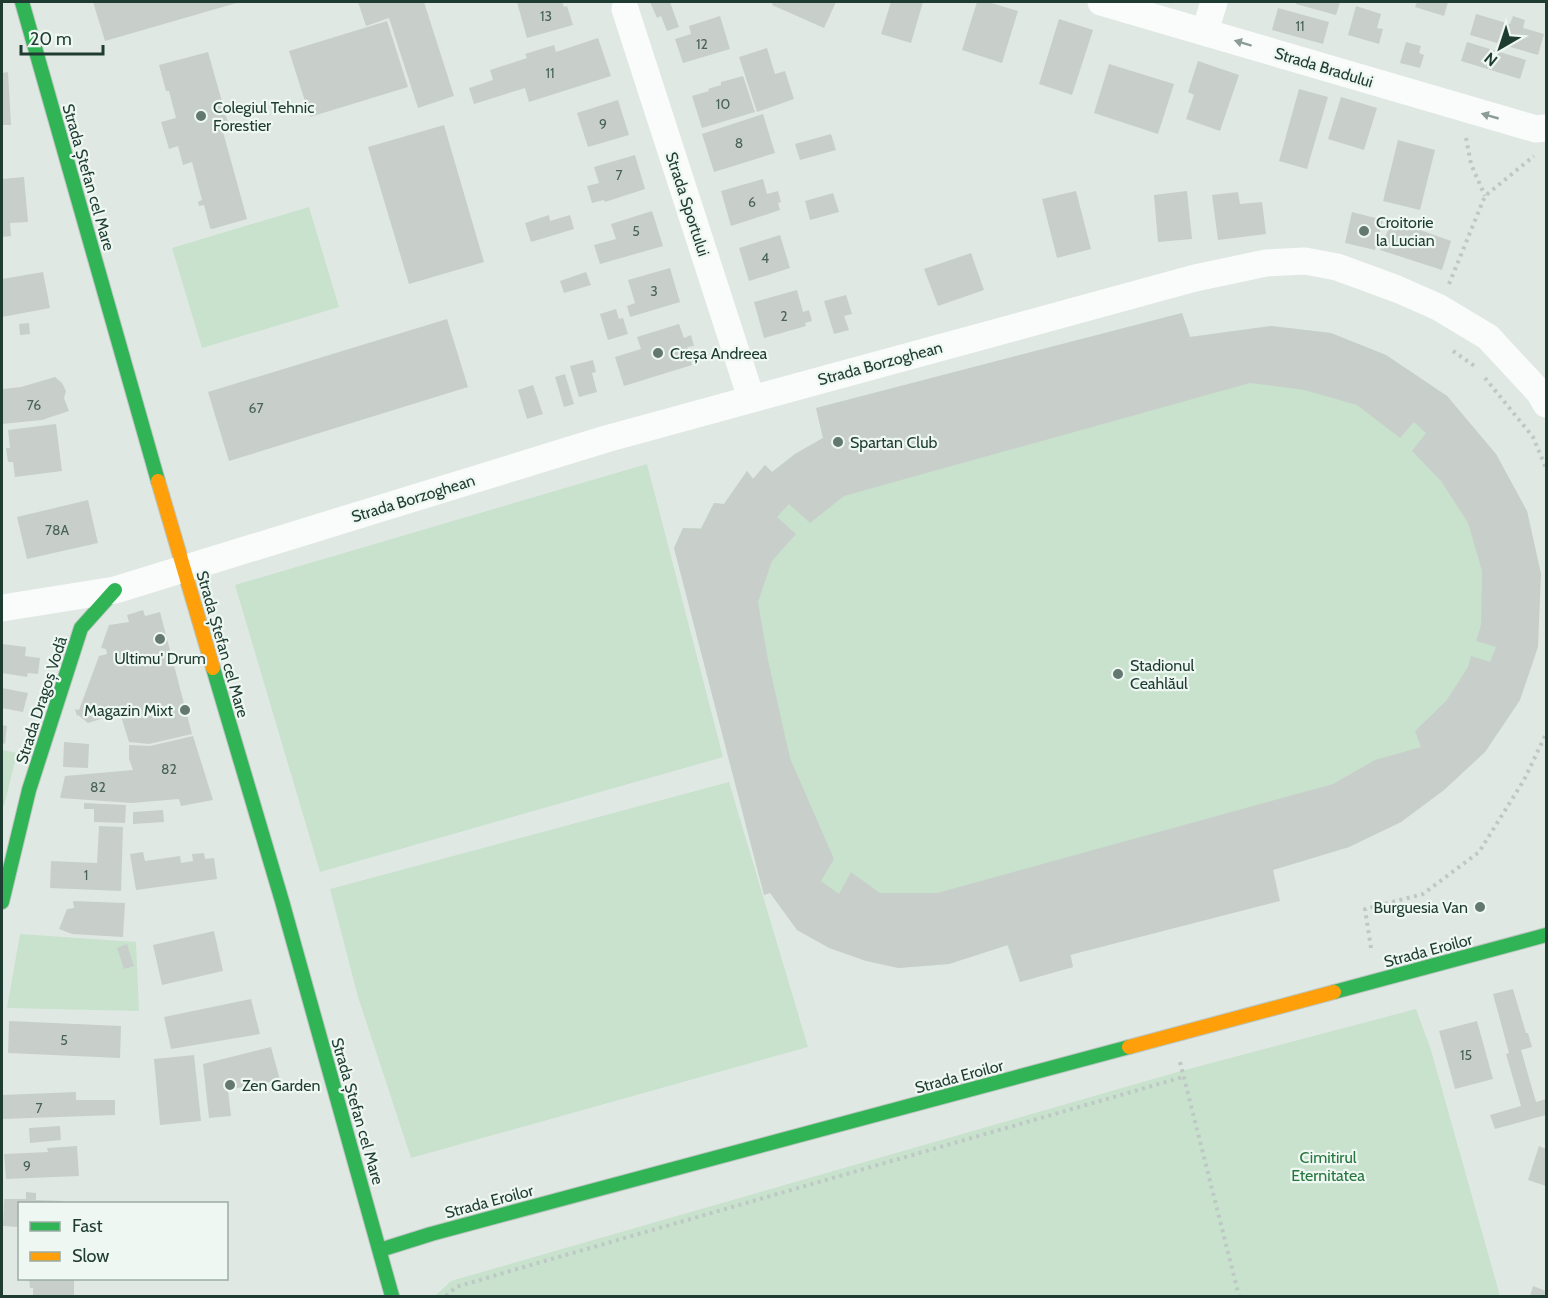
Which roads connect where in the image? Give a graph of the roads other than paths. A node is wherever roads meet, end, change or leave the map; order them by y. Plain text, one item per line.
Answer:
1 (22, 2) edge
2 (1101, 2) edge
3 (1214, 2) edge
4 (625, 9) dead end
5 (1205, 32) junction
6 (1543, 140) edge
7 (751, 398) junction
8 (1546, 404) edge
9 (183, 568) junction
10 (115, 590) junction
11 (2, 608) edge
12 (2, 902) edge
13 (1546, 935) edge
14 (380, 1250) junction
15 (392, 1296) edge

1 - 9 street, Strada Ștefan cel Mare
2 - 5 street, Strada Bradului
3 - 5 street
4 - 7 street, Strada Sportului
6 -> 5 street, Strada Bradului
7 - 8 street, Strada Borzoghean
7 - 9 street, Strada Borzoghean
9 - 10 street, Strada Borzoghean
9 - 14 street, Strada Ștefan cel Mare
10 - 11 street, Strada Borzoghean
10 - 12 street, Strada Dragoș Vodă
13 - 14 street, Strada Eroilor
14 - 15 street, Strada Ștefan cel Mare

